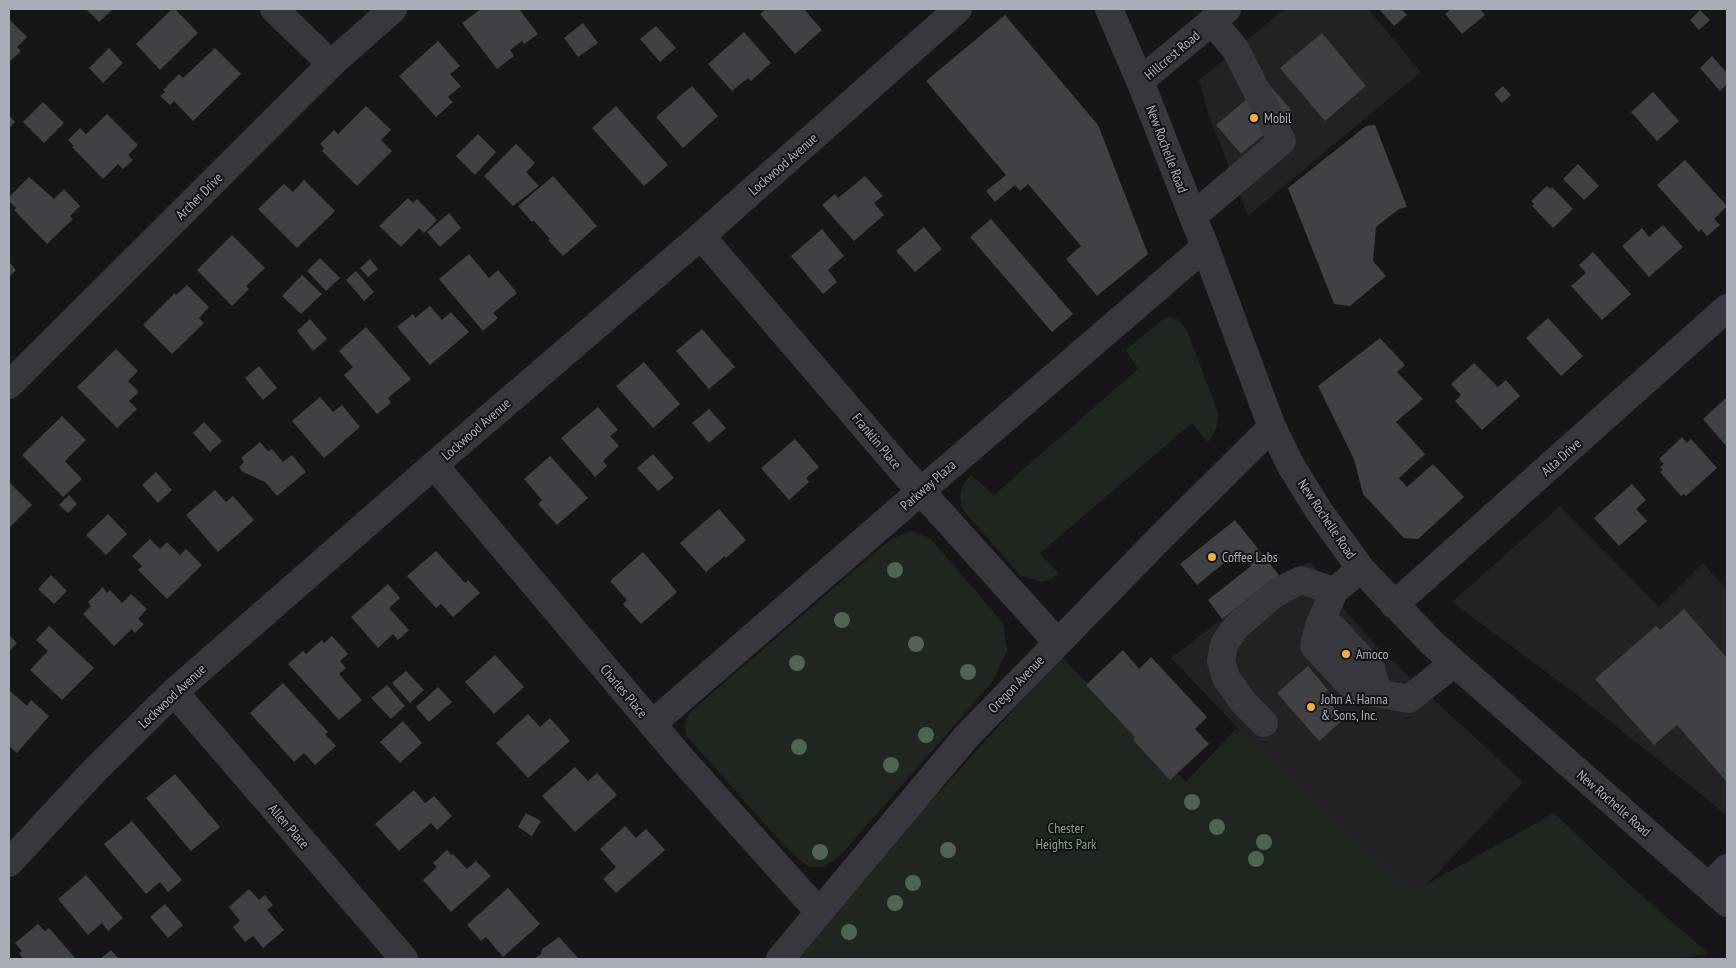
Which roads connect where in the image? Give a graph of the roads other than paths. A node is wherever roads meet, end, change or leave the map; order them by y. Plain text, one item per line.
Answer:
1 (274, 9) edge
2 (392, 9) edge
3 (958, 9) edge
4 (1109, 9) edge
5 (1220, 15) edge
6 (331, 64) junction
7 (1140, 81) junction
8 (1193, 216) junction
9 (701, 236) junction
10 (1206, 247) junction
11 (1727, 308) edge
12 (9, 385) edge
13 (1272, 427) junction
14 (434, 465) junction
15 (921, 491) junction
16 (1361, 569) junction
17 (1334, 591) junction
18 (1394, 605) junction
19 (1057, 642) junction
20 (1454, 663) junction
21 (174, 692) junction
22 (1264, 722) dead end
23 (652, 724) junction
24 (9, 863) edge
25 (1721, 886) edge
26 (819, 912) junction
27 (404, 959) edge
28 (780, 959) edge

1 - 6 street
2 - 6 street, Archer Drive
3 - 9 street, Lockwood Avenue
4 - 7 street, New Rochelle Road
5 - 7 street, Hillcrest Road
5 - 8 street
6 - 12 street, Archer Drive
7 - 8 street, New Rochelle Road
8 - 10 street, New Rochelle Road
9 - 14 street, Lockwood Avenue
9 - 15 street, Franklin Place
10 - 13 street, New Rochelle Road
10 - 15 street, Parkway Plaza
11 - 18 street, Alta Drive
13 - 16 street, New Rochelle Road
13 - 19 street, Oregon Avenue
14 - 21 street, Lockwood Avenue
14 - 23 street, Charles Place
15 - 19 street, Franklin Place
15 - 23 street, Parkway Plaza
16 - 17 street
16 - 18 street, New Rochelle Road
17 - 20 street
17 - 22 street
18 - 20 street, New Rochelle Road
19 - 26 street, Oregon Avenue
20 - 25 street, New Rochelle Road
21 - 24 street, Lockwood Avenue
21 - 27 street, Allen Place
23 - 26 street, Charles Place
26 - 28 street, Oregon Avenue

